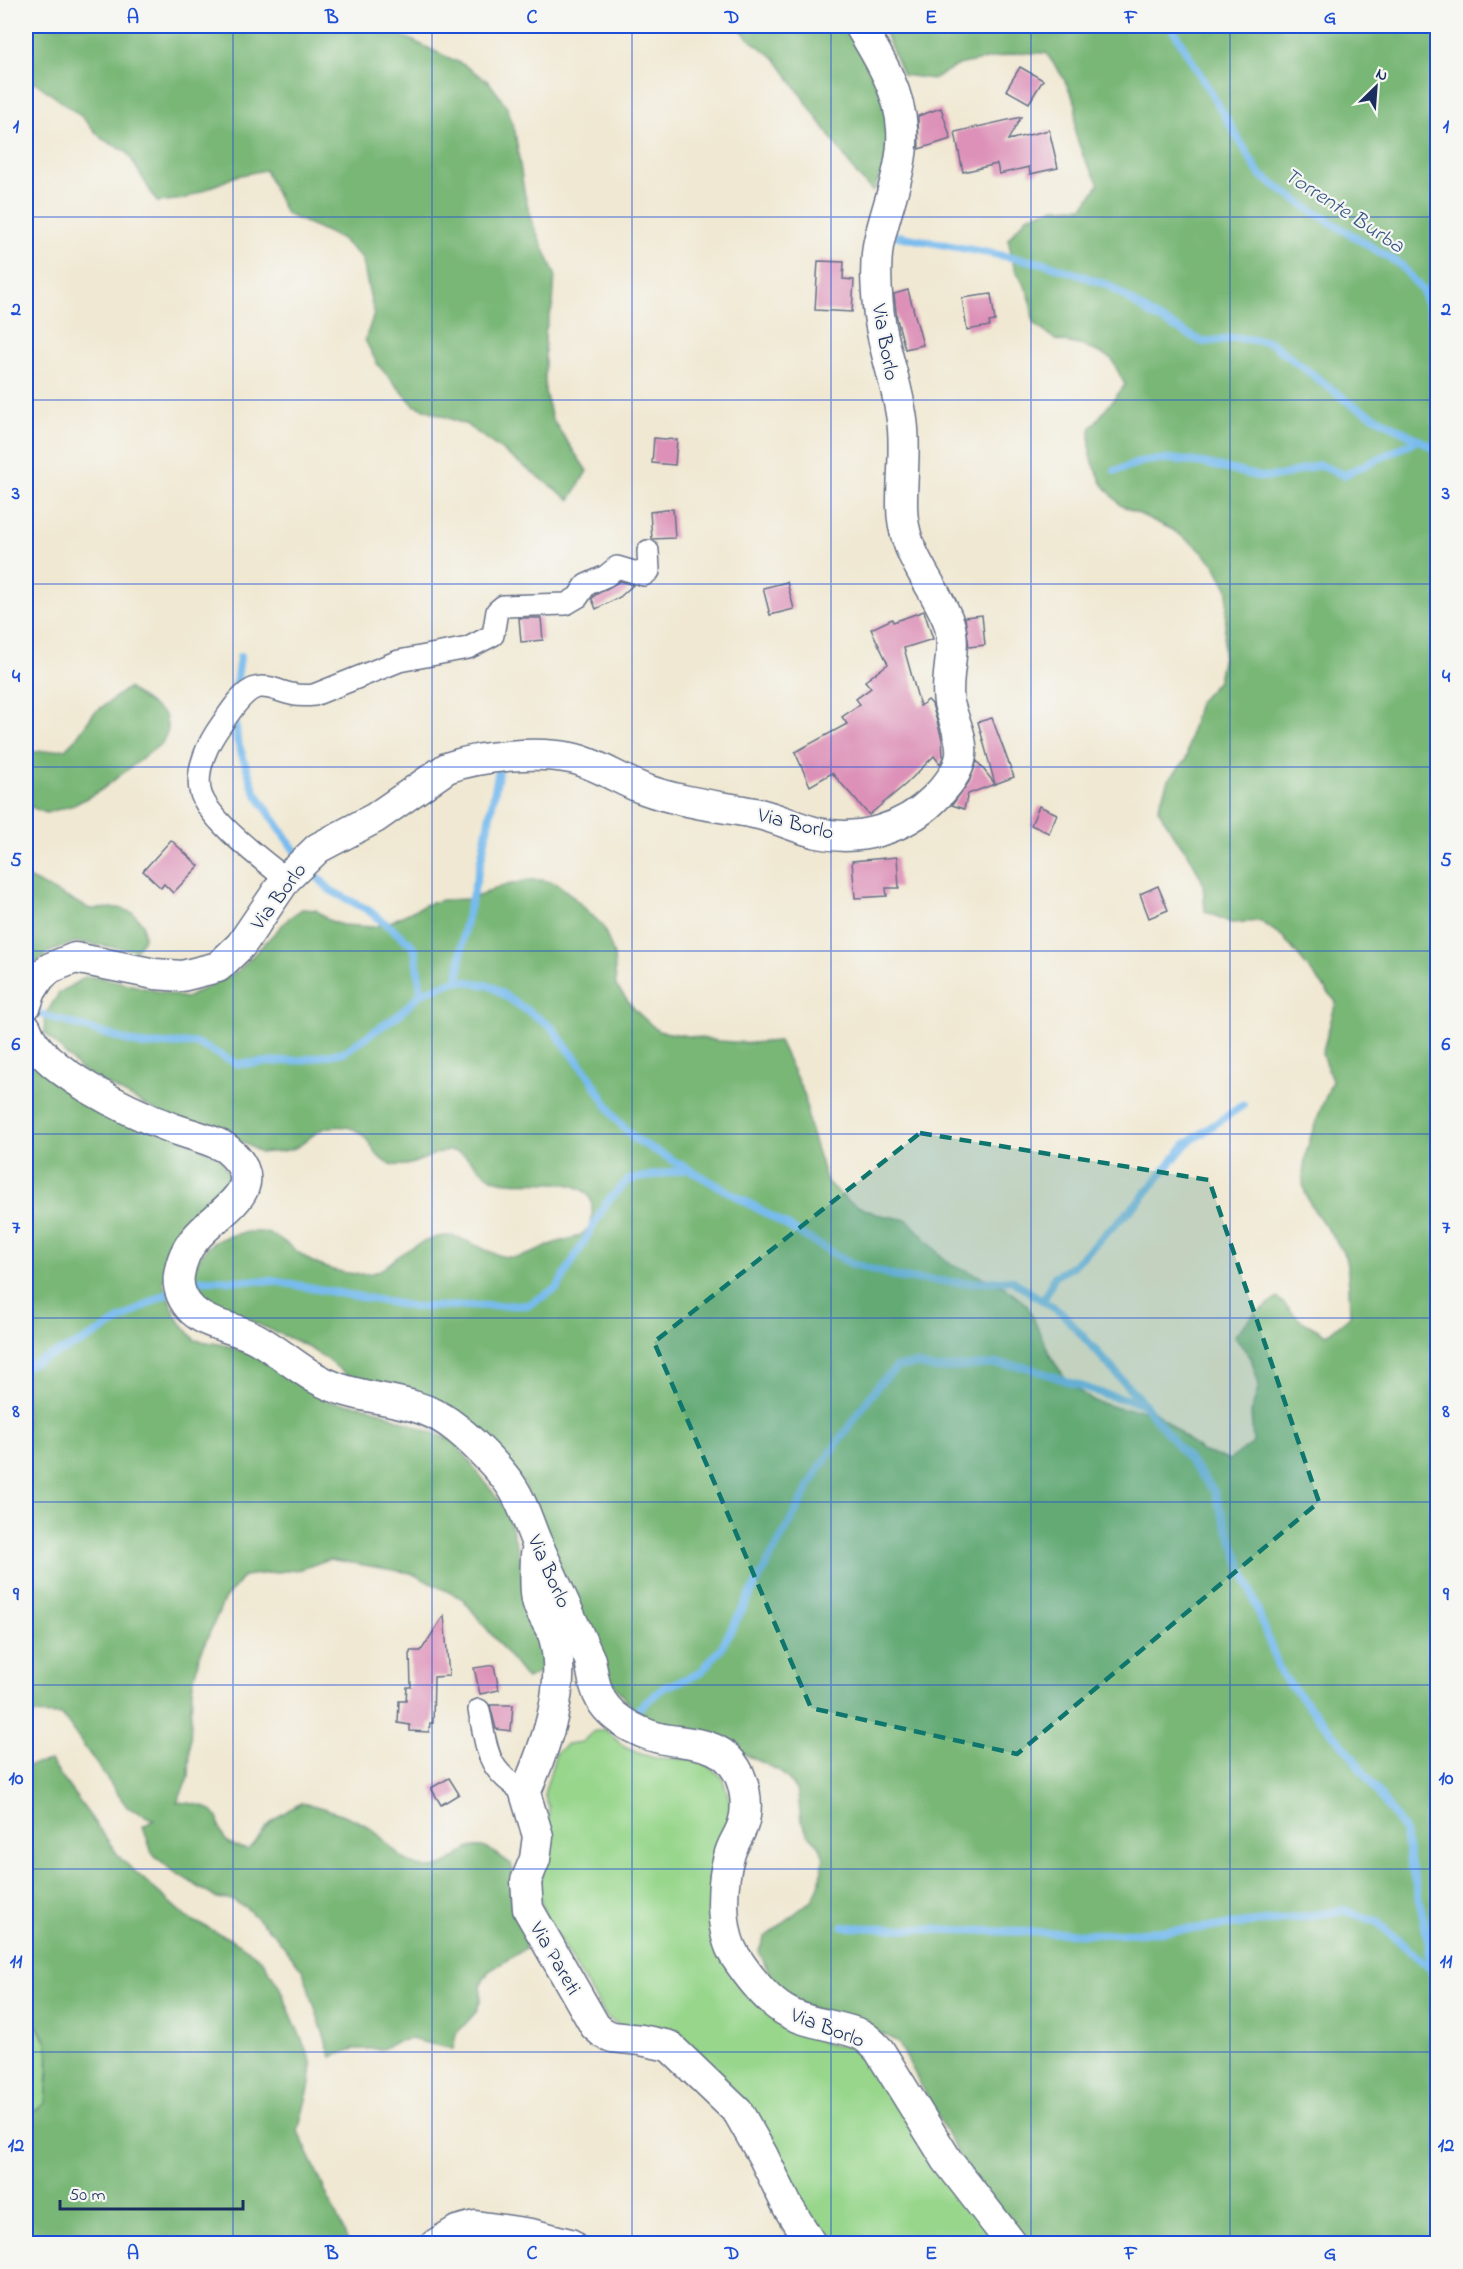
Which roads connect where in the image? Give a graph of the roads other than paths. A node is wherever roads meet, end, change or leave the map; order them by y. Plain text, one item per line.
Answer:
1 (860, 26) edge
2 (648, 551) dead end
3 (286, 879) junction
4 (26, 1005) edge
5 (26, 1028) edge
6 (536, 1540) junction
7 (479, 1710) dead end
8 (525, 1793) junction
9 (436, 2244) edge
10 (570, 2244) edge
11 (811, 2244) edge
12 (1012, 2244) edge

1 - 3 main road, Via Borlo
2 - 3 street
3 - 4 main road, Via Borlo
5 - 6 main road, Via Borlo
6 - 8 main road
6 - 12 main road, Via Borlo
7 - 8 street
8 - 11 main road, Via Pareti
9 - 10 main road

